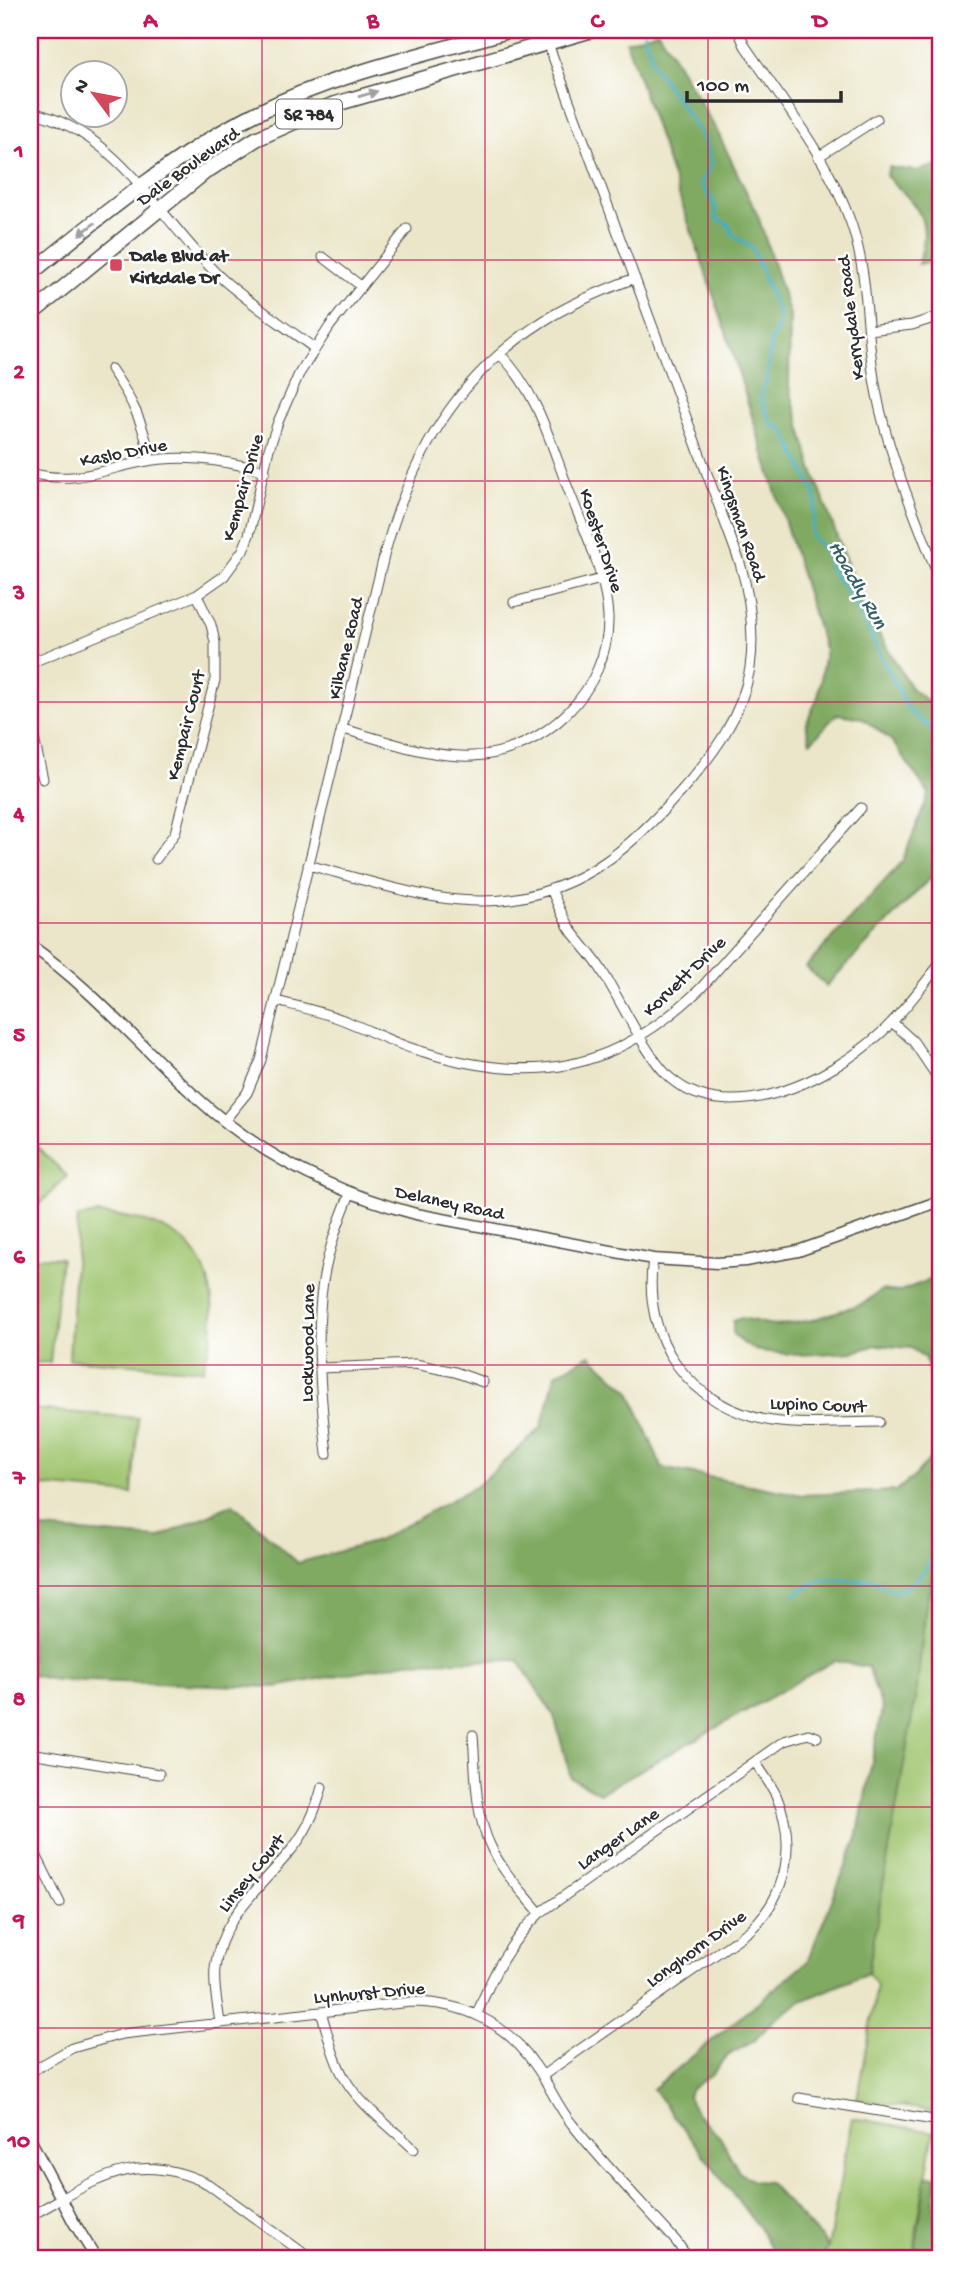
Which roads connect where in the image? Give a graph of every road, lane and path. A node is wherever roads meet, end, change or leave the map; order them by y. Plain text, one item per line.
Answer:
1 (511, 30) edge
2 (592, 30) edge
3 (738, 30) edge
4 (546, 36) edge
5 (34, 113) edge
6 (877, 119) dead end
7 (30, 134) edge
8 (818, 157) junction
9 (142, 187) junction
10 (159, 208) junction
11 (407, 229) dead end
12 (323, 257) dead end
13 (30, 274) edge
14 (635, 278) junction
15 (361, 286) junction
16 (30, 314) edge
17 (940, 316) edge
18 (869, 330) junction
19 (314, 348) junction
20 (500, 354) junction
21 (111, 369) dead end
22 (150, 460) junction
23 (265, 471) junction
24 (30, 473) edge
25 (601, 579) junction
26 (940, 581) edge
27 (197, 595) junction
28 (514, 602) dead end
29 (30, 663) edge
30 (30, 721) edge
31 (343, 729) junction
32 (43, 779) dead end
33 (861, 808) dead end
34 (156, 859) dead end
35 (308, 865) junction
36 (551, 889) junction
37 (30, 945) edge
38 (940, 964) edge
39 (276, 1001) junction
40 (892, 1022) junction
41 (641, 1037) junction
42 (940, 1081) edge
43 (224, 1121) junction
44 (350, 1194) junction
45 (940, 1201) edge
46 (653, 1259) junction
47 (321, 1368) junction
48 (483, 1382) dead end
49 (879, 1422) dead end
50 (327, 1454) dead end
51 (473, 1735) dead end
52 (817, 1737) dead end
53 (30, 1753) edge
54 (755, 1762) junction
55 (159, 1774) dead end
56 (323, 1787) dead end
57 (30, 1843) edge
58 (60, 1903) dead end
59 (540, 1913) junction
60 (321, 2012) junction
61 (477, 2014) junction
62 (220, 2023) junction
63 (30, 2072) edge
64 (542, 2076) junction
65 (799, 2098) dead end
66 (940, 2120) edge
67 (30, 2139) edge
68 (414, 2149) dead end
69 (61, 2199) junction
70 (30, 2216) edge
71 (96, 2258) edge
72 (310, 2258) edge
73 (688, 2258) edge

1 - 9 main road, Dale Boulevard / SR 784
2 - 4 main road, Dale Boulevard / SR 784
3 - 8 street, Kerrydale Road
10 -> 4 main road, Dale Boulevard / SR 784
4 - 14 street, Kingsman Road
5 - 7 street
5 - 9 street
6 - 8 street
8 - 18 street, Kerrydale Road
9 - 10 street
9 -> 13 main road, Dale Boulevard / SR 784
10 - 16 main road, Dale Boulevard / SR 784
10 - 19 street
11 - 15 street, Kempair Drive
12 - 15 street
14 - 20 street, Kilbane Road
14 - 36 street, Kingsman Road
15 - 19 street, Kempair Drive
17 - 18 street
18 - 26 street, Kerrydale Road
19 - 23 street, Kempair Drive
20 - 25 street, Koester Drive
20 - 31 street, Kilbane Road
21 - 22 street
22 - 23 street, Kaslo Drive
22 - 24 street, Kaslo Drive
23 - 27 street, Kempair Drive
25 - 28 street
25 - 31 street, Koester Drive
27 - 29 street, Kempair Drive
27 - 34 street, Kempair Court
30 - 32 street
31 - 35 street, Kilbane Road
33 - 41 street, Korvett Drive
35 - 36 street, Kingsman Road
35 - 39 street, Kilbane Road
36 - 41 street
37 - 43 street, Delaney Road
38 - 40 street
39 - 41 street, Korvett Drive
39 - 43 street, Kilbane Road
40 - 41 street
40 - 42 street
43 - 44 street, Delaney Road
44 - 46 street, Delaney Road
44 - 47 street, Lockwood Lane
45 - 46 street, Delaney Road
46 - 49 street, Lupino Court
47 - 48 street
47 - 50 street, Lockwood Lane
51 - 59 street
52 - 54 street, Langer Lane
53 - 55 street
54 - 59 street, Langer Lane
54 - 64 street, Longhorn Drive
56 - 62 street, Linsey Court
57 - 58 street
59 - 61 street, Langer Lane
60 - 61 street, Lynhurst Drive
60 - 62 street, Lynhurst Drive
60 - 68 street
61 - 64 street, Lynhurst Drive
62 - 63 street, Lynhurst Drive
64 - 73 street, Lynhurst Drive
65 - 66 street
67 - 69 street
69 - 70 street
69 - 71 street
69 - 72 street

